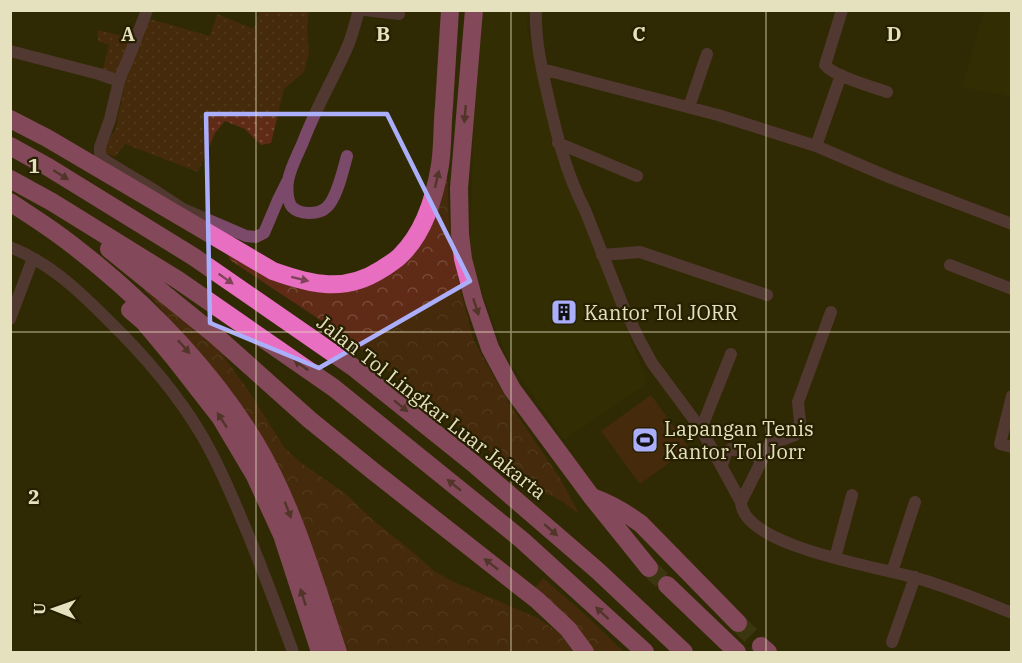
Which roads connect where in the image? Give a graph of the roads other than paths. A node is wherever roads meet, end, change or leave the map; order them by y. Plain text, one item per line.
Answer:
1 (147, 10) edge
2 (359, 10) edge
3 (365, 10) edge
4 (450, 10) edge
5 (474, 10) edge
6 (536, 10) edge
7 (842, 10) edge
8 (399, 14) dead end
9 (10, 51) edge
10 (707, 54) dead end
11 (542, 69) junction
12 (841, 75) junction
13 (119, 81) junction
14 (887, 92) dead end
15 (688, 107) junction
16 (10, 119) edge
17 (558, 143) junction
18 (10, 146) edge
19 (816, 146) junction
20 (347, 156) dead end
21 (637, 176) dead end
22 (10, 178) edge
23 (288, 180) junction
24 (10, 202) edge
25 (52, 202) junction
26 (10, 216) edge
27 (1011, 224) edge
28 (10, 247) edge
29 (602, 255) junction
30 (33, 258) junction
31 (950, 265) dead end
32 (1011, 289) edge
33 (767, 295) dead end
34 (831, 312) dead end
35 (10, 319) edge
36 (731, 354) dead end
37 (1011, 396) edge
38 (701, 429) junction
39 (1006, 445) edge
40 (762, 458) junction
41 (722, 465) junction
42 (852, 495) dead end
43 (591, 496) junction
44 (741, 502) junction
45 (915, 502) dead end
46 (835, 558) junction
47 (650, 568) tunnel mouth
48 (892, 572) junction
49 (915, 577) junction
50 (667, 585) tunnel mouth
51 (1011, 613) edge
52 (738, 623) tunnel mouth
53 (892, 642) dead end
54 (293, 652) edge
55 (321, 652) edge
56 (338, 652) edge
57 (585, 652) edge
58 (645, 652) edge
59 (684, 652) edge
60 (737, 652) edge

1 - 13 street
2 - 23 street
3 - 8 street
16 -> 4 highway
5 -> 43 highway
6 - 11 street
7 - 12 street
9 - 13 street
10 - 15 street
11 - 15 street
11 - 17 street
12 - 14 street
12 - 19 street
13 - 23 street
15 - 19 street
17 - 21 street
17 - 29 street
18 -> 59 highway, Jalan Tol Lingkar Luar Jakarta
19 - 27 street
20 - 23 street
22 - 25 highway
24 -> 56 highway
57 -> 25 highway
58 -> 25 highway
55 -> 26 highway
28 - 30 street
29 - 33 street
29 - 38 street
30 - 35 street
30 - 54 street
31 - 32 street
34 - 40 street
36 - 38 street
37 - 39 street
38 - 41 street
40 - 41 street
40 - 44 street
41 - 44 street
42 - 46 street
43 - 47 highway
43 - 52 highway
44 - 46 street
45 - 48 street
46 - 48 street
48 - 49 street
49 - 51 street
49 - 53 street
50 - 60 highway

